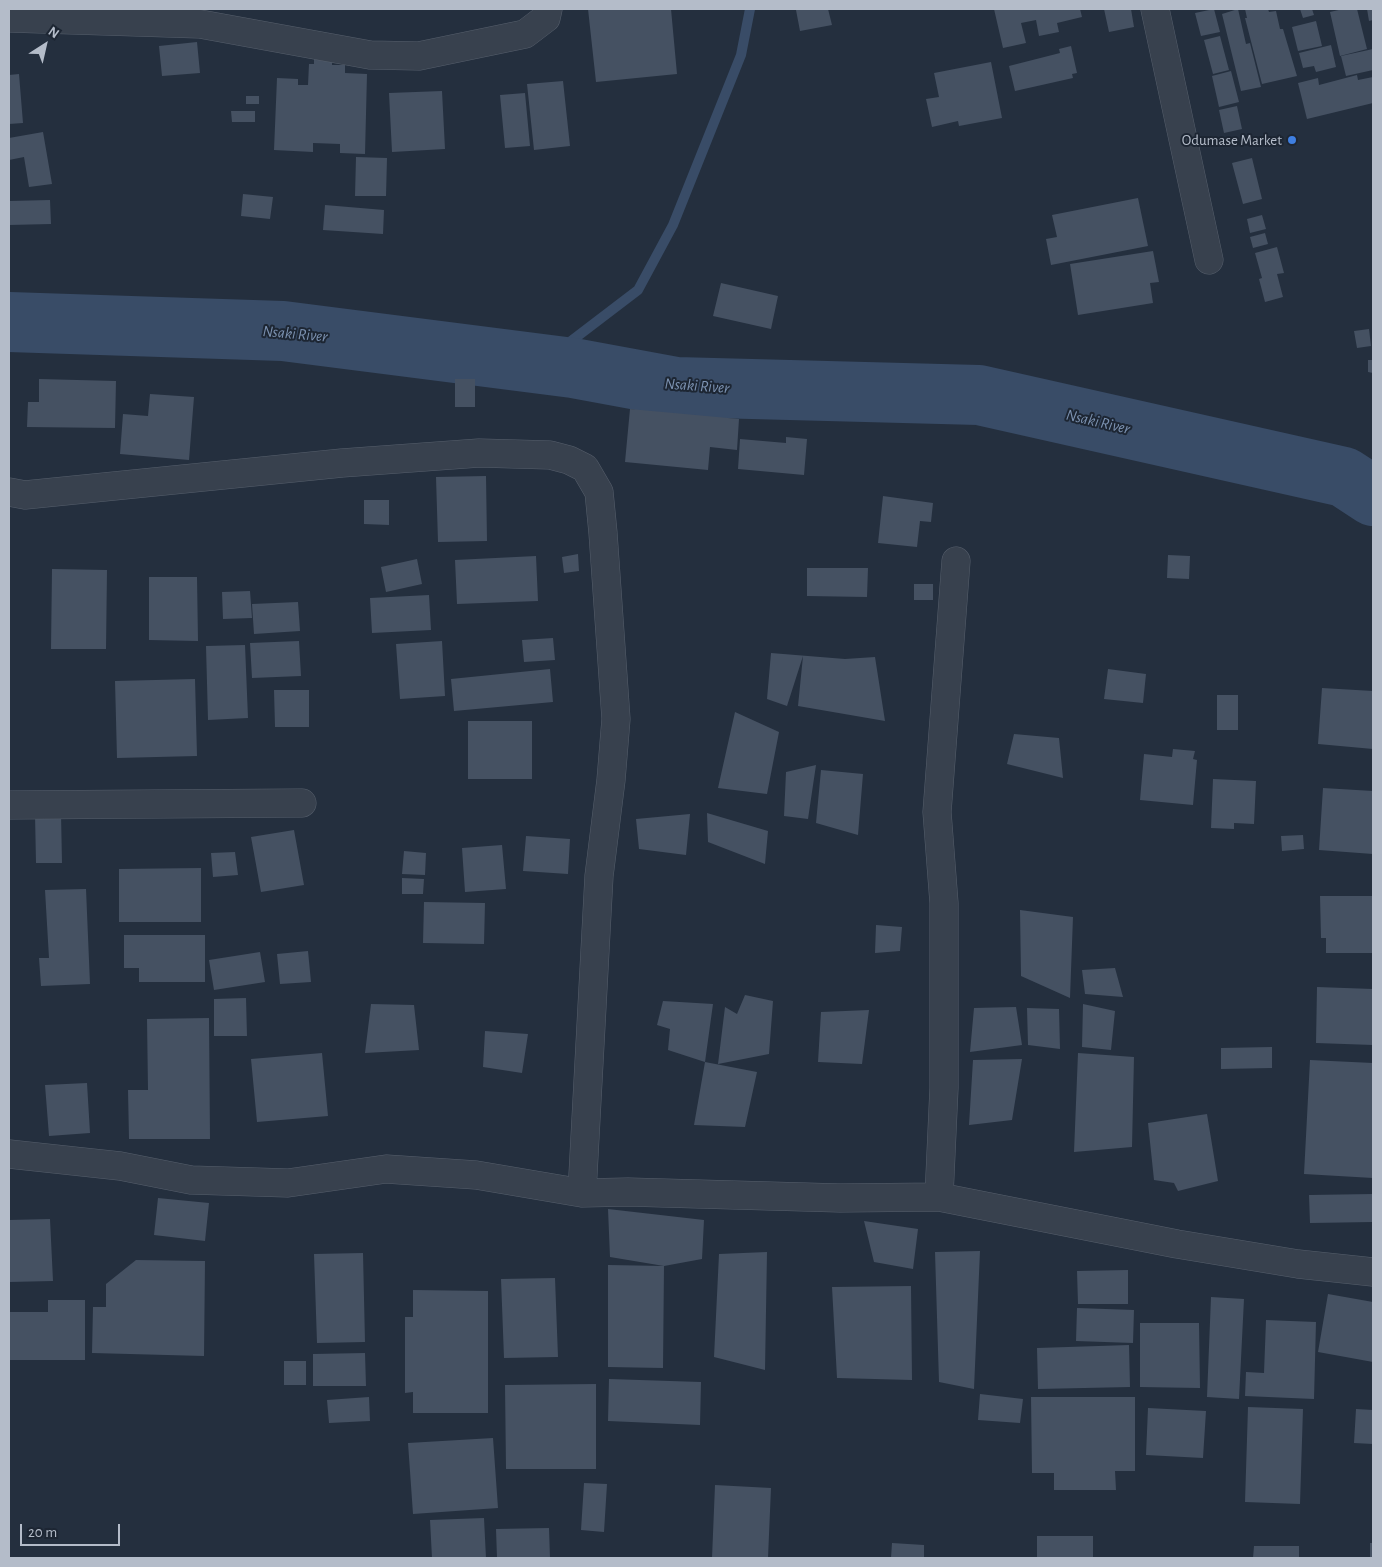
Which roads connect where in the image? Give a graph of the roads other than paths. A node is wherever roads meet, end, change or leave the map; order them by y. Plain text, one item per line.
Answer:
1 (548, 9) edge
2 (1155, 9) edge
3 (200, 16) edge
4 (9, 18) edge
5 (1209, 260) dead end
6 (9, 492) edge
7 (956, 561) dead end
8 (302, 803) dead end
9 (9, 805) edge
10 (9, 1154) edge
11 (582, 1193) junction
12 (939, 1197) junction
13 (1373, 1272) edge

1 - 3 street
2 - 5 street
3 - 4 street
6 - 11 street
7 - 12 street
8 - 9 street
10 - 11 street
11 - 12 street
12 - 13 street

